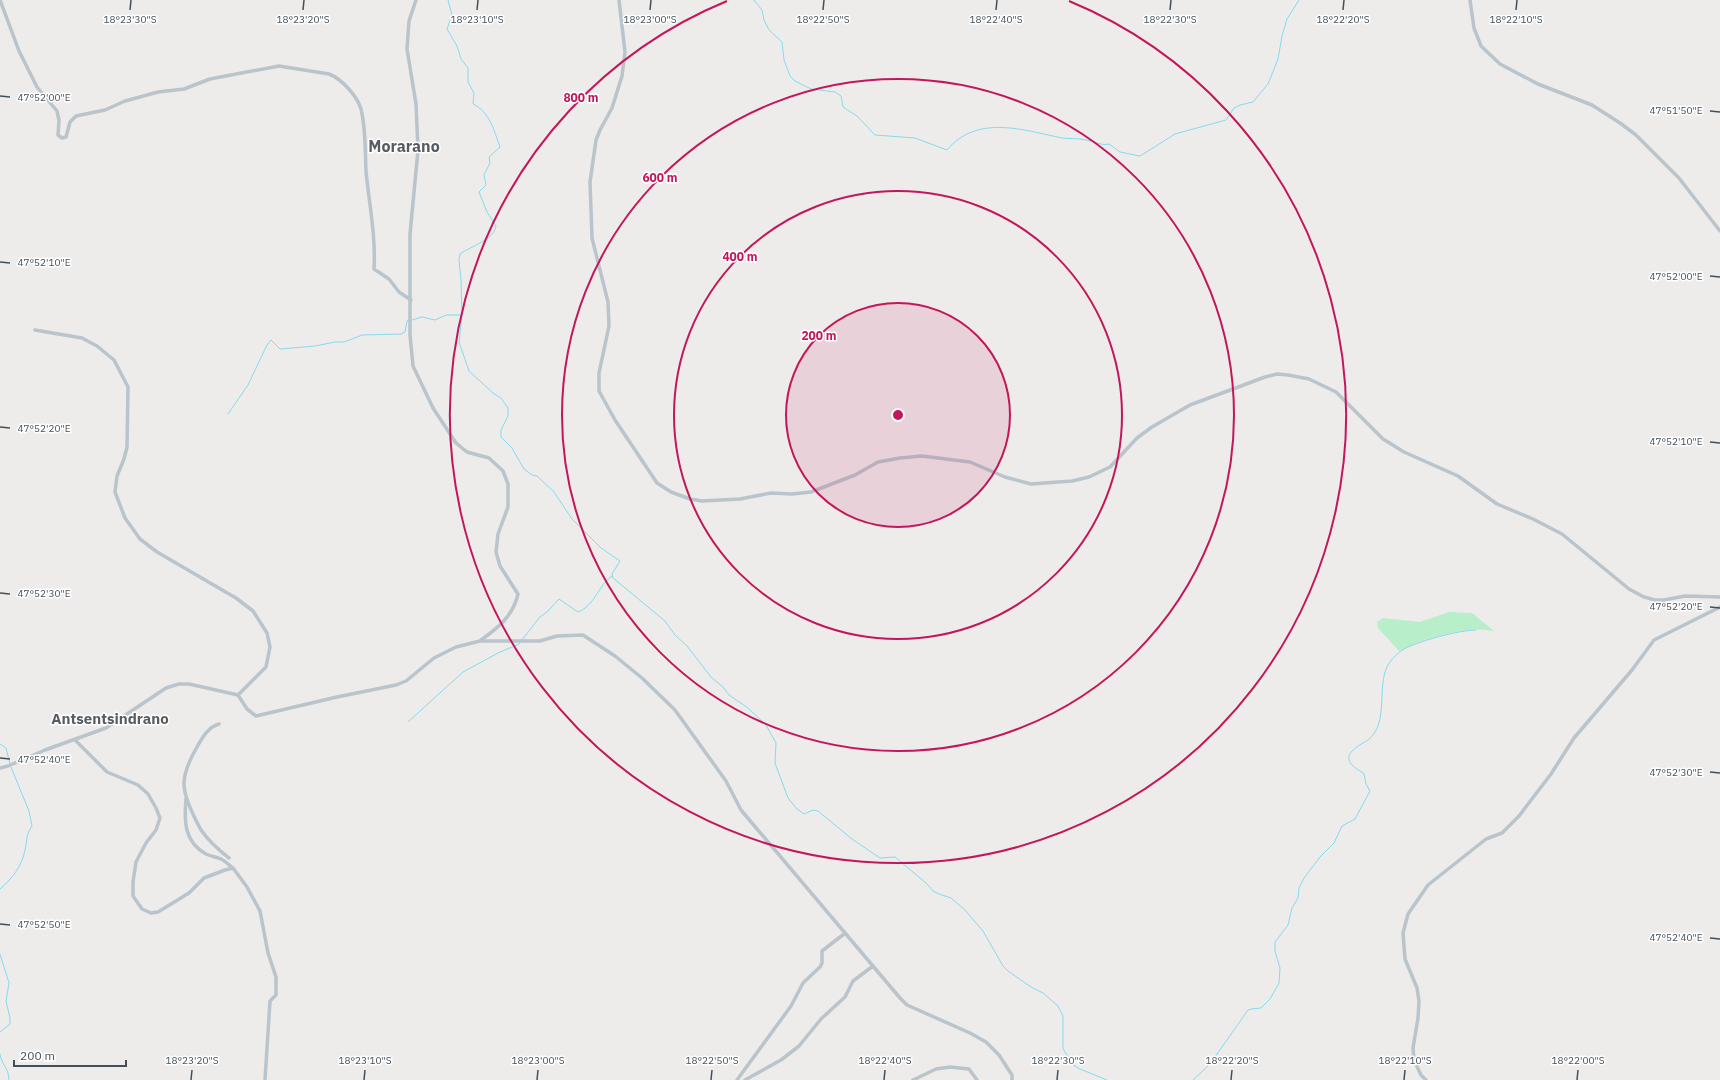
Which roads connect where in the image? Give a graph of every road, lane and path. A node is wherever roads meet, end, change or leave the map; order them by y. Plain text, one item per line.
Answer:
1 (0, 0) edge
2 (416, 0) edge
3 (619, 0) edge
4 (1470, 0) edge
5 (1720, 231) edge
6 (411, 300) junction
7 (35, 330) dead end
8 (1720, 597) edge
9 (1720, 607) edge
10 (480, 641) junction
11 (238, 695) junction
12 (220, 724) dead end
13 (75, 740) junction
14 (0, 768) edge
15 (186, 798) junction
16 (229, 858) dead end
17 (233, 868) junction
18 (844, 934) junction
19 (873, 966) junction
20 (266, 1080) edge
21 (737, 1080) edge
22 (745, 1080) edge
23 (913, 1080) edge
24 (977, 1080) edge
25 (1012, 1080) edge
26 (1426, 1080) edge

1 - 6 street
2 - 6 street
3 - 8 street
4 - 5 street
6 - 10 street
7 - 11 street
9 - 26 street
10 - 11 street
10 - 18 street
11 - 13 street
12 - 15 street
13 - 14 street
13 - 17 street
15 - 16 street
15 - 17 street
17 - 20 street
18 - 19 street
18 - 21 street
19 - 22 street
19 - 25 street
23 - 24 street

